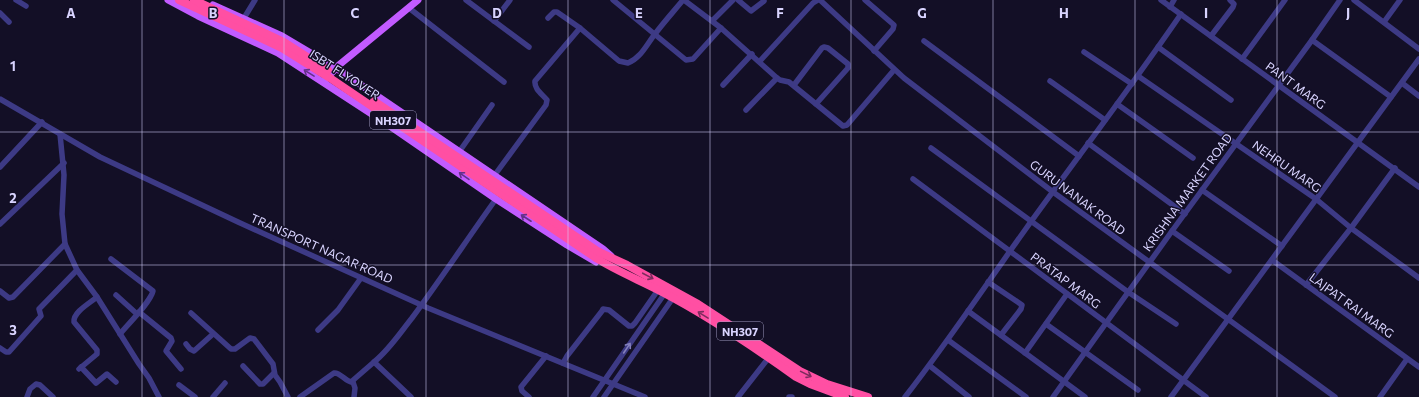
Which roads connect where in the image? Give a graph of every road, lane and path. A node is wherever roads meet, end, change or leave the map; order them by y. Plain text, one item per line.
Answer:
1 (16, 0) edge
2 (168, 0) edge
3 (179, 0) edge
4 (194, 0) edge
5 (202, 0) edge
6 (255, 0) edge
7 (418, 0) edge
8 (466, 0) edge
9 (510, 0) edge
10 (613, 0) edge
11 (684, 0) edge
12 (732, 0) edge
13 (738, 0) edge
14 (819, 0) edge
15 (865, 0) edge
16 (1161, 0) edge
17 (1174, 0) edge
18 (1230, 0) edge
19 (1285, 0) edge
20 (1340, 0) edge
21 (1354, 0) edge
22 (1400, 0) edge
23 (764, 1) dead end
24 (26, 6) dead end
25 (1170, 6) junction
26 (408, 8) junction
27 (0, 13) edge
28 (1181, 14) junction
29 (244, 18) junction
30 (548, 18) dead end
31 (713, 20) junction
32 (494, 21) junction
33 (9, 22) dead end
34 (1384, 22) junction
35 (580, 28) junction
36 (721, 28) junction
37 (655, 34) junction
38 (1211, 36) junction
39 (1312, 40) junction
40 (924, 41) dead end
41 (529, 47) dead end
42 (1158, 47) junction
43 (1419, 49) edge
44 (874, 51) junction
45 (1084, 52) dead end
46 (752, 54) junction
47 (1242, 59) junction
48 (1419, 60) edge
49 (760, 61) junction
50 (336, 68) junction
51 (894, 70) junction
52 (1138, 76) junction
53 (777, 78) junction
54 (1050, 81) dead end
55 (324, 82) junction
56 (504, 82) dead end
57 (1402, 83) junction
58 (1132, 84) junction
59 (794, 85) junction
60 (723, 86) dead end
61 (1278, 86) junction
62 (1419, 96) edge
63 (1391, 97) junction
64 (0, 99) edge
65 (1231, 100) dead end
66 (816, 104) junction
67 (1117, 104) junction
68 (492, 105) dead end
69 (746, 110) dead end
70 (1105, 120) junction
71 (42, 122) junction
72 (60, 134) junction
73 (1088, 143) junction
74 (1358, 143) junction
75 (1236, 144) junction
76 (931, 148) dead end
77 (459, 152) junction
78 (1079, 156) junction
79 (1193, 158) dead end
80 (64, 163) junction
81 (0, 167) edge
82 (1395, 168) junction
83 (494, 176) junction
84 (913, 180) dead end
85 (1419, 187) edge
86 (1202, 190) junction
87 (1053, 192) junction
88 (496, 199) junction
89 (1316, 199) junction
90 (1185, 214) junction
91 (1031, 222) junction
92 (0, 224) edge
93 (1351, 228) junction
94 (1172, 231) junction
95 (65, 244) junction
96 (1282, 246) junction
97 (1010, 251) junction
98 (598, 255) junction
99 (614, 258) junction
100 (111, 259) dead end
101 (1272, 260) junction
102 (1149, 263) junction
103 (608, 265) junction
104 (77, 270) junction
105 (1229, 271) dead end
106 (361, 278) junction
107 (1419, 278) edge
108 (988, 282) junction
109 (1306, 285) junction
110 (0, 291) edge
111 (662, 292) junction
112 (1128, 292) junction
113 (1067, 294) junction
114 (116, 295) dead end
115 (97, 298) junction
116 (673, 298) junction
117 (422, 305) junction
118 (968, 311) junction
119 (138, 313) junction
120 (191, 313) dead end
121 (1228, 320) junction
122 (1106, 323) junction
123 (1046, 324) junction
124 (1176, 324) dead end
125 (632, 326) junction
126 (318, 330) dead end
127 (638, 332) junction
128 (120, 334) junction
129 (213, 334) junction
130 (1001, 335) junction
131 (948, 340) junction
132 (186, 344) dead end
133 (0, 348) edge
134 (1085, 352) junction
135 (1025, 353) junction
136 (770, 355) junction
137 (546, 356) junction
138 (1407, 359) junction
139 (374, 362) junction
140 (563, 363) junction
141 (243, 366) dead end
142 (930, 366) junction
143 (1419, 367) edge
144 (181, 369) dead end
145 (274, 373) junction
146 (1183, 380) junction
147 (605, 381) junction
148 (116, 382) dead end
149 (353, 382) junction
150 (1064, 382) junction
151 (225, 383) dead end
152 (613, 384) junction
153 (179, 385) dead end
154 (1138, 390) dead end
155 (825, 394) edge
156 (835, 395) edge
157 (27, 397) edge
158 (53, 397) edge
159 (159, 397) edge
160 (195, 397) edge
161 (213, 397) edge
162 (288, 397) edge
163 (300, 397) edge
164 (354, 397) edge
165 (411, 397) edge
166 (529, 397) edge
167 (593, 397) edge
168 (604, 397) edge
169 (645, 397) edge
170 (738, 397) edge
171 (789, 397) edge
172 (792, 397) edge
173 (845, 397) edge
174 (868, 397) edge
175 (905, 397) edge
176 (969, 397) edge
177 (1026, 397) edge
178 (1053, 397) edge
179 (1084, 397) edge
180 (1171, 397) edge
181 (1206, 397) edge
182 (1335, 397) edge
183 (1380, 397) edge

1 - 24 street
55 -> 2 main road
3 - 98 highway, ISBT FLYOVER / NH307, bridge
4 - 98 highway, ISBT FLYOVER / NH307, bridge
5 - 29 main road
6 - 29 street
7 - 26 main road
8 - 32 street
9 - 32 street
10 - 37 street
11 - 31 street
11 - 37 street
12 - 31 street
13 - 23 street
14 - 44 street, GURU NANAK ROAD
14 - 49 street, GURU NANAK ROAD
15 - 44 street
16 - 25 street, PANT MARG
17 - 25 street
18 - 38 street
19 - 47 street
20 - 39 street, KRISHNA MARKET ROAD
21 - 34 street
22 - 34 street
25 - 28 street, PANT MARG
26 - 50 main road
26 - 56 street
27 - 33 street
28 - 38 street, PANT MARG
28 - 42 street
29 - 50 main road
30 - 35 street
31 - 36 street
32 - 41 street
34 - 43 street
35 - 37 street
35 - 83 street
36 - 37 street
36 - 46 street
38 - 47 street, PANT MARG
39 - 61 street, KRISHNA MARKET ROAD
39 - 63 street
40 - 78 street
42 - 52 street
42 - 65 street
44 - 51 street, GURU NANAK ROAD
45 - 58 street
46 - 49 street
46 - 60 street
47 - 61 street, PANT MARG
48 - 57 street
49 - 53 street
50 - 55 main road
50 - 77 main road
51 - 66 street
51 - 87 street, GURU NANAK ROAD
52 - 58 street
52 - 75 street, NEHRU MARG
53 - 59 street
53 - 69 street
54 - 70 street
88 -> 55 main road
57 - 62 street
57 - 63 street
58 - 67 street
59 - 66 street
59 - 66 street
61 - 74 street, PANT MARG
61 - 75 street, KRISHNA MARKET ROAD
63 - 74 street
64 - 71 street, TRANSPORT NAGAR ROAD
67 - 70 street
67 - 79 street
68 - 77 street
70 - 73 street
71 - 72 street, TRANSPORT NAGAR ROAD
71 - 81 street
72 - 80 street
72 - 106 street, TRANSPORT NAGAR ROAD
73 - 78 street
73 - 90 street
74 - 82 street, PANT MARG
74 - 89 street
75 - 86 street, KRISHNA MARKET ROAD
75 - 89 street, NEHRU MARG
76 - 91 street
77 - 83 main road
78 - 87 street
80 - 92 street
80 - 95 street
82 - 85 street, PANT MARG
82 - 93 street
83 - 99 main road
84 - 97 street, PRATAP MARG
86 - 90 street, KRISHNA MARKET ROAD
86 - 96 street
87 - 91 street
87 - 102 street, GURU NANAK ROAD
103 -> 88 main road
88 - 117 street
89 - 93 street, NEHRU MARG
89 - 96 street
90 - 94 street, KRISHNA MARKET ROAD
91 - 97 street
91 - 112 street
93 - 107 street, NEHRU MARG
93 - 109 street
94 - 102 street, KRISHNA MARKET ROAD
94 - 105 street
95 - 104 street
95 - 110 street
96 - 101 street
97 - 108 street
97 - 113 street, PRATAP MARG
98 - 99 highway, ISBT FLYOVER / NH307
98 - 103 highway, ISBT FLYOVER / NH307
99 -> 136 highway, NH307
100 - 119 street
101 - 109 street, LAJPAT RAI MARG
101 - 121 street
102 - 112 street, KRISHNA MARKET ROAD
102 - 121 street, GURU NANAK ROAD
103 - 111 highway, NH307
104 - 115 street
104 - 133 street
106 - 117 street, TRANSPORT NAGAR ROAD
106 - 126 street
108 - 118 street
108 - 130 street
109 - 138 street, LAJPAT RAI MARG
111 - 116 highway, NH307
111 - 125 street
111 - 127 street
112 - 122 street, KRISHNA MARKET ROAD
112 - 124 street
113 - 122 street, PRATAP MARG
113 - 123 street
114 - 119 street
115 - 128 street
115 - 148 street
136 -> 116 highway, NH307
116 - 152 street
117 - 137 street, TRANSPORT NAGAR ROAD
117 - 139 street
118 - 130 street
118 - 131 street
119 - 128 street
119 - 144 street
120 - 129 street
121 - 146 street
121 - 182 street, GURU NANAK ROAD
122 - 134 street, KRISHNA MARKET ROAD
122 - 146 street, PRATAP MARG
123 - 134 street
123 - 135 street
125 - 127 street
125 - 140 street
147 -> 127 street
128 - 159 street
129 - 132 street
129 - 145 street
130 - 135 street
131 - 142 street
131 - 177 street
134 - 150 street, KRISHNA MARKET ROAD
134 - 154 street
135 - 150 street
136 - 155 highway, NH307
136 - 170 street
136 -> 174 highway, NH307
137 - 140 street, TRANSPORT NAGAR ROAD
137 - 166 street
138 - 143 street, LAJPAT RAI MARG
138 - 183 street
139 - 149 street
139 - 165 street
140 - 147 street, TRANSPORT NAGAR ROAD
141 - 145 street
142 - 175 street
142 - 176 street
145 - 162 street
146 - 180 street
146 - 181 street, PRATAP MARG
147 - 152 street, TRANSPORT NAGAR ROAD
147 - 167 street
149 - 163 street
149 - 164 street
150 - 178 street, KRISHNA MARKET ROAD
150 - 179 street
151 - 161 street
152 - 168 street
152 - 169 street, TRANSPORT NAGAR ROAD
153 - 160 street
155 - 156 highway, NH307
156 - 173 highway, NH307
157 - 158 street
171 - 172 street

